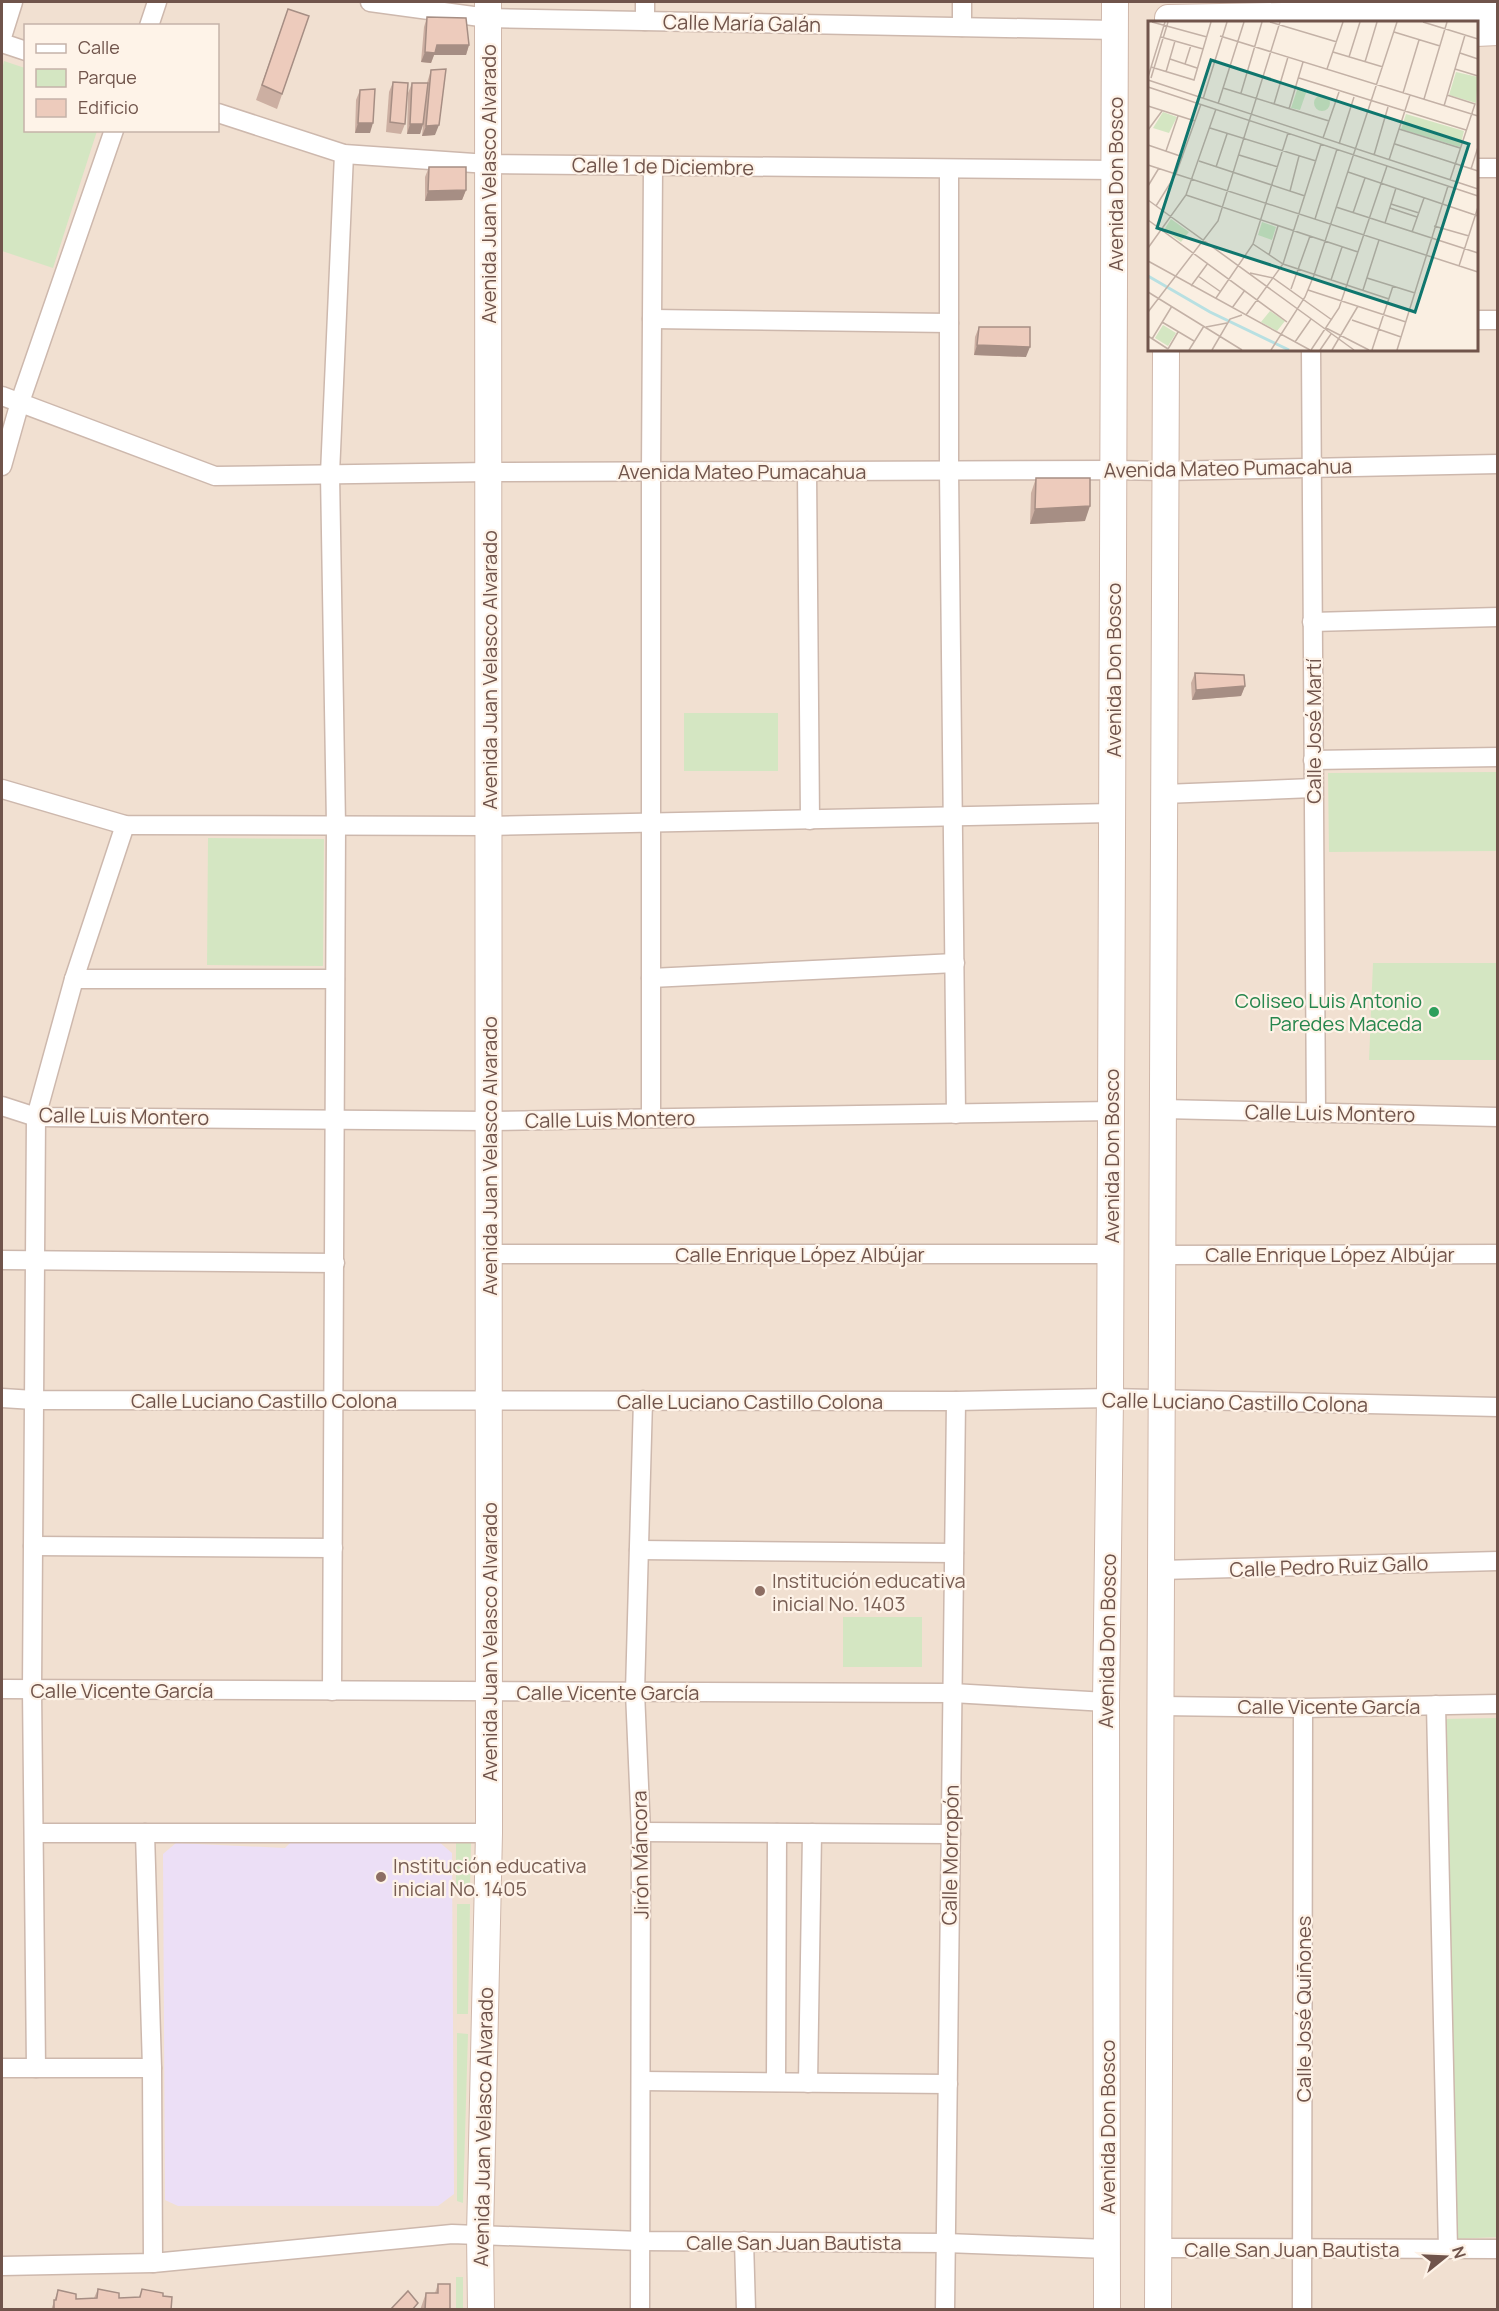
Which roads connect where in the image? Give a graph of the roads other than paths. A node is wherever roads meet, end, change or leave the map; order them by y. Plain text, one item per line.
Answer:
1 (13, 2) edge
2 (157, 2) edge
3 (370, 2) edge
4 (645, 2) edge
5 (962, 2) edge
6 (1115, 2) edge
7 (488, 10) edge
8 (1497, 12) edge
9 (1168, 14) edge
10 (645, 21) junction
11 (150, 24) edge
12 (962, 27) junction
13 (1115, 30) junction
14 (1497, 32) edge
15 (1478, 33) edge
16 (2, 37) edge
17 (2, 43) edge
18 (24, 50) edge
19 (219, 113) edge
20 (113, 132) edge
21 (344, 154) junction
22 (488, 164) junction
23 (654, 167) junction
24 (1478, 168) edge
25 (1497, 168) edge
26 (949, 169) junction
27 (1115, 170) junction
28 (652, 319) junction
29 (1478, 320) edge
30 (1497, 320) edge
31 (949, 323) junction
32 (1166, 351) edge
33 (1311, 351) edge
34 (2, 396) edge
35 (20, 402) junction
36 (1497, 464) edge
37 (2, 466) edge
38 (1311, 467) junction
39 (949, 470) junction
40 (1114, 470) junction
41 (651, 471) junction
42 (807, 471) junction
43 (1166, 471) junction
44 (489, 472) junction
45 (330, 474) junction
46 (1497, 617) edge
47 (1312, 622) junction
48 (1497, 757) edge
49 (1313, 760) junction
50 (1314, 788) junction
51 (2, 789) edge
52 (1164, 794) junction
53 (1112, 813) junction
54 (952, 816) junction
55 (810, 820) junction
56 (651, 823) junction
57 (125, 825) junction
58 (336, 825) junction
59 (489, 826) junction
60 (954, 963) junction
61 (651, 978) junction
62 (74, 979) junction
63 (335, 979) junction
64 (2, 1106) edge
65 (1163, 1110) junction
66 (1112, 1111) junction
67 (1316, 1113) junction
68 (956, 1114) junction
69 (36, 1116) junction
70 (1497, 1117) edge
71 (651, 1118) junction
72 (335, 1119) junction
73 (489, 1121) junction
74 (489, 1254) junction
75 (1111, 1254) junction
76 (1497, 1254) edge
77 (1162, 1255) junction
78 (2, 1260) edge
79 (35, 1261) junction
80 (335, 1263) junction
81 (2, 1398) edge
82 (1110, 1398) junction
83 (34, 1400) junction
84 (334, 1400) junction
85 (489, 1400) junction
86 (643, 1400) junction
87 (956, 1401) junction
88 (1162, 1401) junction
89 (1497, 1407) edge
90 (33, 1546) junction
91 (333, 1548) junction
92 (639, 1550) junction
93 (954, 1553) junction
94 (1497, 1561) edge
95 (1161, 1570) junction
96 (2, 1689) edge
97 (32, 1689) junction
98 (333, 1691) junction
99 (489, 1692) junction
100 (636, 1692) junction
101 (952, 1693) junction
102 (1106, 1702) junction
103 (1497, 1704) edge
104 (1161, 1706) junction
105 (1436, 1706) junction
106 (1303, 1708) junction
107 (641, 1832) junction
108 (34, 1833) junction
109 (145, 1833) junction
110 (489, 1833) junction
111 (777, 1833) junction
112 (812, 1833) junction
113 (951, 1834) junction
114 (2, 2068) edge
115 (36, 2068) junction
116 (152, 2068) junction
117 (641, 2081) junction
118 (776, 2082) junction
119 (808, 2083) junction
120 (948, 2084) junction
121 (480, 2235) junction
122 (640, 2241) junction
123 (744, 2241) junction
124 (946, 2243) junction
125 (1158, 2248) junction
126 (1302, 2248) junction
127 (1107, 2249) junction
128 (1448, 2249) junction
129 (1497, 2249) edge
130 (153, 2263) junction
131 (2, 2266) edge
132 (481, 2310) edge
133 (640, 2310) edge
134 (746, 2310) edge
135 (945, 2310) edge
136 (1107, 2310) edge
137 (1158, 2310) edge
138 (1302, 2310) edge

1 - 16 street
2 - 11 street
3 - 7 street, Calle María Galán
4 - 10 street
5 - 12 street
6 - 13 street, Avenida Don Bosco
7 - 10 street, Calle María Galán
7 - 22 street, Avenida Juan Velasco Alvarado
8 - 9 street
10 - 12 street, Calle María Galán
12 - 13 street, Calle María Galán
13 - 27 street, Avenida Don Bosco
14 - 15 street
17 - 18 street
19 - 21 street, Calle 1 de Diciembre
20 - 35 street
21 - 22 street, Calle 1 de Diciembre
21 - 45 street
22 - 23 street, Calle 1 de Diciembre
22 - 44 street, Avenida Juan Velasco Alvarado
23 - 26 street, Calle 1 de Diciembre
23 - 28 street
24 - 25 street
26 - 27 street, Calle 1 de Diciembre
26 - 31 street
27 - 40 street, Avenida Don Bosco
28 - 31 street
28 - 41 street
29 - 30 street
31 - 39 street
32 - 43 street
33 - 38 street, Calle José Martí
34 - 35 street, Avenida Mateo Pumacahua
35 - 37 street
35 - 45 street, Avenida Mateo Pumacahua
36 - 38 street, Avenida Mateo Pumacahua
38 - 43 street, Avenida Mateo Pumacahua
38 - 47 street, Calle José Martí
39 - 40 street, Avenida Mateo Pumacahua
39 - 42 street, Avenida Mateo Pumacahua
39 - 54 street
40 - 43 street, Avenida Mateo Pumacahua
40 - 53 street, Avenida Don Bosco
41 - 42 street, Avenida Mateo Pumacahua
41 - 44 street, Avenida Mateo Pumacahua
41 - 56 street
42 - 55 street
43 - 52 street
44 - 45 street, Avenida Mateo Pumacahua
44 - 59 street, Avenida Juan Velasco Alvarado
45 - 58 street
46 - 47 street
47 - 49 street, Calle José Martí
48 - 49 street
49 - 50 street, Calle José Martí
50 - 52 street
50 - 67 street, Calle José Martí
51 - 57 street
52 - 65 street
53 - 54 street
53 - 66 street, Avenida Don Bosco
54 - 55 street
54 - 60 street
55 - 56 street
56 - 59 street
56 - 61 street
57 - 58 street
57 - 62 street
58 - 59 street
58 - 63 street
59 - 73 street, Avenida Juan Velasco Alvarado
60 - 61 street
60 - 68 street
61 - 71 street
62 - 63 street
62 - 69 street
63 - 72 street
64 - 69 street, Calle Luis Montero
65 - 67 street, Calle Luis Montero
65 - 77 street
66 - 68 street, Calle Luis Montero
66 - 75 street, Avenida Don Bosco
67 - 70 street, Calle Luis Montero
68 - 71 street, Calle Luis Montero
69 - 72 street, Calle Luis Montero
69 - 79 street
71 - 73 street, Calle Luis Montero
72 - 73 street, Calle Luis Montero
72 - 80 street
73 - 74 street, Avenida Juan Velasco Alvarado
74 - 75 street, Calle Enrique López Albújar
74 - 85 street, Avenida Juan Velasco Alvarado
75 - 82 street, Avenida Don Bosco
76 - 77 street, Calle Enrique López Albújar
77 - 88 street
78 - 79 street
79 - 80 street
79 - 83 street
80 - 84 street
81 - 83 street, Calle Luciano Castillo Colona
82 - 87 street, Calle Luciano Castillo Colona
82 - 88 street, Calle Luciano Castillo Colona
82 - 102 street, Avenida Don Bosco
83 - 84 street, Calle Luciano Castillo Colona
83 - 90 street
84 - 85 street, Calle Luciano Castillo Colona
84 - 91 street
85 - 86 street, Calle Luciano Castillo Colona
85 - 99 street, Avenida Juan Velasco Alvarado
86 - 87 street, Calle Luciano Castillo Colona
86 - 92 street, Jirón Máncora
87 - 93 street, Calle Morropón
88 - 89 street, Calle Luciano Castillo Colona
88 - 95 street
90 - 91 street
90 - 97 street
91 - 98 street
92 - 93 street
92 - 100 street, Jirón Máncora
93 - 101 street, Calle Morropón
94 - 95 street, Calle Pedro Ruiz Gallo
95 - 104 street
96 - 97 street, Calle Vicente García
97 - 98 street, Calle Vicente García
97 - 108 street
98 - 99 street, Calle Vicente García
99 - 100 street, Calle Vicente García
99 - 110 street, Avenida Juan Velasco Alvarado
100 - 101 street, Calle Vicente García
100 - 107 street, Jirón Máncora
101 - 102 street, Calle Vicente García
101 - 113 street, Calle Morropón
102 - 127 street, Avenida Don Bosco
103 - 105 street, Calle Vicente García
104 - 106 street, Calle Vicente García
104 - 125 street
105 - 106 street, Calle Vicente García
105 - 128 street
106 - 126 street, Calle José Quiñones
107 - 111 street
107 - 117 street, Jirón Máncora
108 - 109 street
108 - 115 street
109 - 110 street
109 - 116 street
110 - 121 street, Avenida Juan Velasco Alvarado
111 - 112 street
111 - 118 street
112 - 113 street
112 - 119 street
113 - 120 street, Calle Morropón
114 - 115 street
115 - 116 street
116 - 130 street
117 - 118 street
117 - 122 street, Jirón Máncora
118 - 119 street
119 - 120 street
120 - 124 street, Calle Morropón
121 - 122 street, Calle San Juan Bautista
121 - 130 street, Calle San Juan Bautista
121 - 132 street, Avenida Juan Velasco Alvarado
122 - 123 street, Calle San Juan Bautista
122 - 133 street, Jirón Máncora
123 - 124 street, Calle San Juan Bautista
123 - 134 street
124 - 127 street, Calle San Juan Bautista
124 - 135 street, Calle Morropón
125 - 126 street, Calle San Juan Bautista
125 - 137 street
126 - 128 street, Calle San Juan Bautista
126 - 138 street, Calle José Quiñones
127 - 136 street, Avenida Don Bosco
128 - 129 street, Calle San Juan Bautista
130 - 131 street, Calle San Juan Bautista

